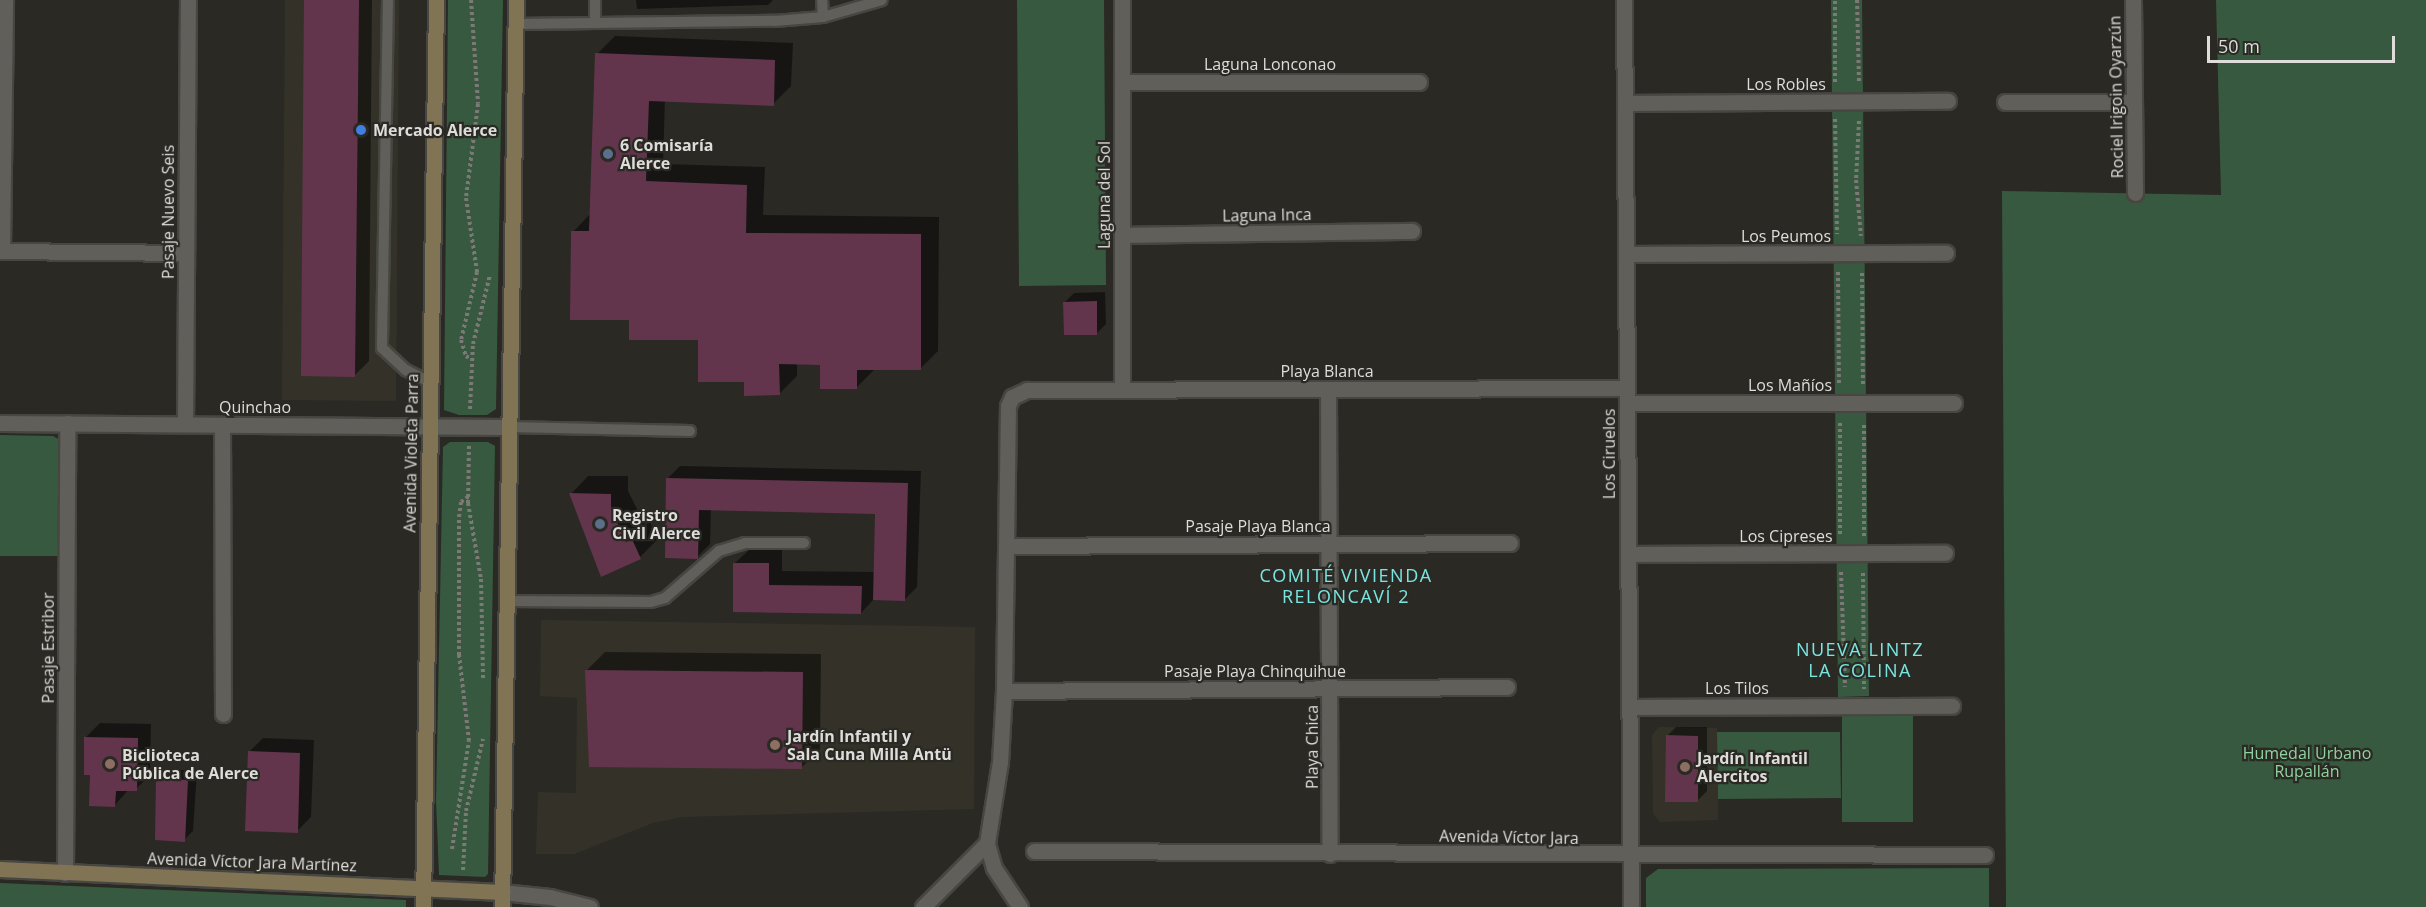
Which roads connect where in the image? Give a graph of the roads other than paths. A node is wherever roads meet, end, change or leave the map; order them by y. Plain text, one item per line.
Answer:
1 (5, 0) edge
2 (188, 0) edge
3 (388, 0) edge
4 (436, 0) edge
5 (516, 0) edge
6 (595, 0) edge
7 (822, 0) edge
8 (882, 0) edge
9 (1122, 0) edge
10 (1624, 0) edge
11 (2133, 0) edge
12 (823, 17) junction
13 (595, 23) junction
14 (516, 24) junction
15 (1122, 82) junction
16 (1419, 82) dead end
17 (1948, 101) dead end
18 (2005, 102) dead end
19 (2134, 102) junction
20 (1625, 103) junction
21 (2135, 193) dead end
22 (1412, 231) dead end
23 (1122, 235) junction
24 (1, 251) edge
25 (186, 252) junction
26 (1946, 253) dead end
27 (1626, 254) junction
28 (430, 382) junction
29 (1627, 388) junction
30 (1328, 389) junction
31 (1122, 390) junction
32 (1954, 403) dead end
33 (1627, 404) junction
34 (0, 423) edge
35 (67, 423) junction
36 (185, 424) junction
37 (222, 425) junction
38 (429, 426) junction
39 (510, 427) junction
40 (690, 431) dead end
41 (804, 543) dead end
42 (1510, 543) dead end
43 (1328, 544) junction
44 (1006, 546) junction
45 (1945, 553) dead end
46 (1628, 554) junction
47 (507, 601) junction
48 (1507, 687) dead end
49 (1329, 688) junction
50 (1004, 691) junction
51 (1952, 706) dead end
52 (1629, 707) junction
53 (223, 714) dead end
54 (987, 843) junction
55 (1034, 851) dead end
56 (1330, 854) junction
57 (1984, 855) dead end
58 (1630, 856) junction
59 (0, 869) edge
60 (64, 873) junction
61 (423, 888) junction
62 (502, 900) edge
63 (423, 907) edge
64 (590, 907) edge
65 (923, 907) edge
66 (1020, 907) edge
67 (1631, 907) edge

1 - 24 street
2 - 25 street, Pasaje Nuevo Seis
3 - 28 lane
4 - 28 main road, Avenida Violeta Parra
5 - 14 main road
6 - 13 lane
7 - 12 lane
8 - 12 lane
9 - 15 street, Laguna del Sol
10 - 20 street, Los Ciruelos
11 - 19 street, Rociel Irigoin Oyarzún
12 - 13 lane
13 - 14 lane
14 - 39 main road
15 - 16 street, Laguna Lonconao
15 - 23 street, Laguna del Sol
17 - 20 street, Los Robles
18 - 19 street
19 - 21 street, Rociel Irigoin Oyarzún
20 - 27 street, Los Ciruelos
22 - 23 street, Laguna Inca
23 - 31 street, Laguna del Sol
24 - 25 street
25 - 36 street, Pasaje Nuevo Seis
26 - 27 street, Los Peumos
27 - 29 street, Los Ciruelos
28 - 38 main road, Avenida Violeta Parra
29 - 30 street, Playa Blanca
29 - 33 street, Los Ciruelos
30 - 31 street, Playa Blanca
30 - 43 street, Playa Chica
31 - 44 street, Playa Blanca
32 - 33 street, Los Mañíos
33 - 46 street, Los Ciruelos
34 - 35 street, Quinchao
35 - 36 street, Quinchao
35 - 60 street, Pasaje Estribor
36 - 37 street, Quinchao
37 - 38 street, Quinchao
37 - 53 street
38 - 39 street, Quinchao
38 - 61 main road, Avenida Violeta Parra
39 - 40 lane
39 - 47 main road
41 - 47 lane
42 - 43 street, Pasaje Playa Blanca
43 - 44 street, Pasaje Playa Blanca
43 - 49 street, Playa Chica
44 - 50 street
45 - 46 street, Los Cipreses
46 - 52 street, Los Ciruelos
47 - 62 main road
48 - 49 street, Pasaje Playa Chinquihue
49 - 50 street, Pasaje Playa Chinquihue
49 - 56 street, Playa Chica
50 - 54 street
51 - 52 street, Los Tilos
52 - 58 street, Los Ciruelos
54 - 65 street
54 - 66 street
55 - 56 street, Avenida Víctor Jara
56 - 58 street, Avenida Víctor Jara
57 - 58 street, Avenida Víctor Jara
58 - 67 street, Los Ciruelos
59 - 60 main road, Avenida Víctor Jara Martínez
60 - 61 main road, Avenida Víctor Jara Martínez
61 - 62 main road, Avenida Víctor Jara Martínez
61 - 63 main road, Avenida Violeta Parra
62 - 64 street

